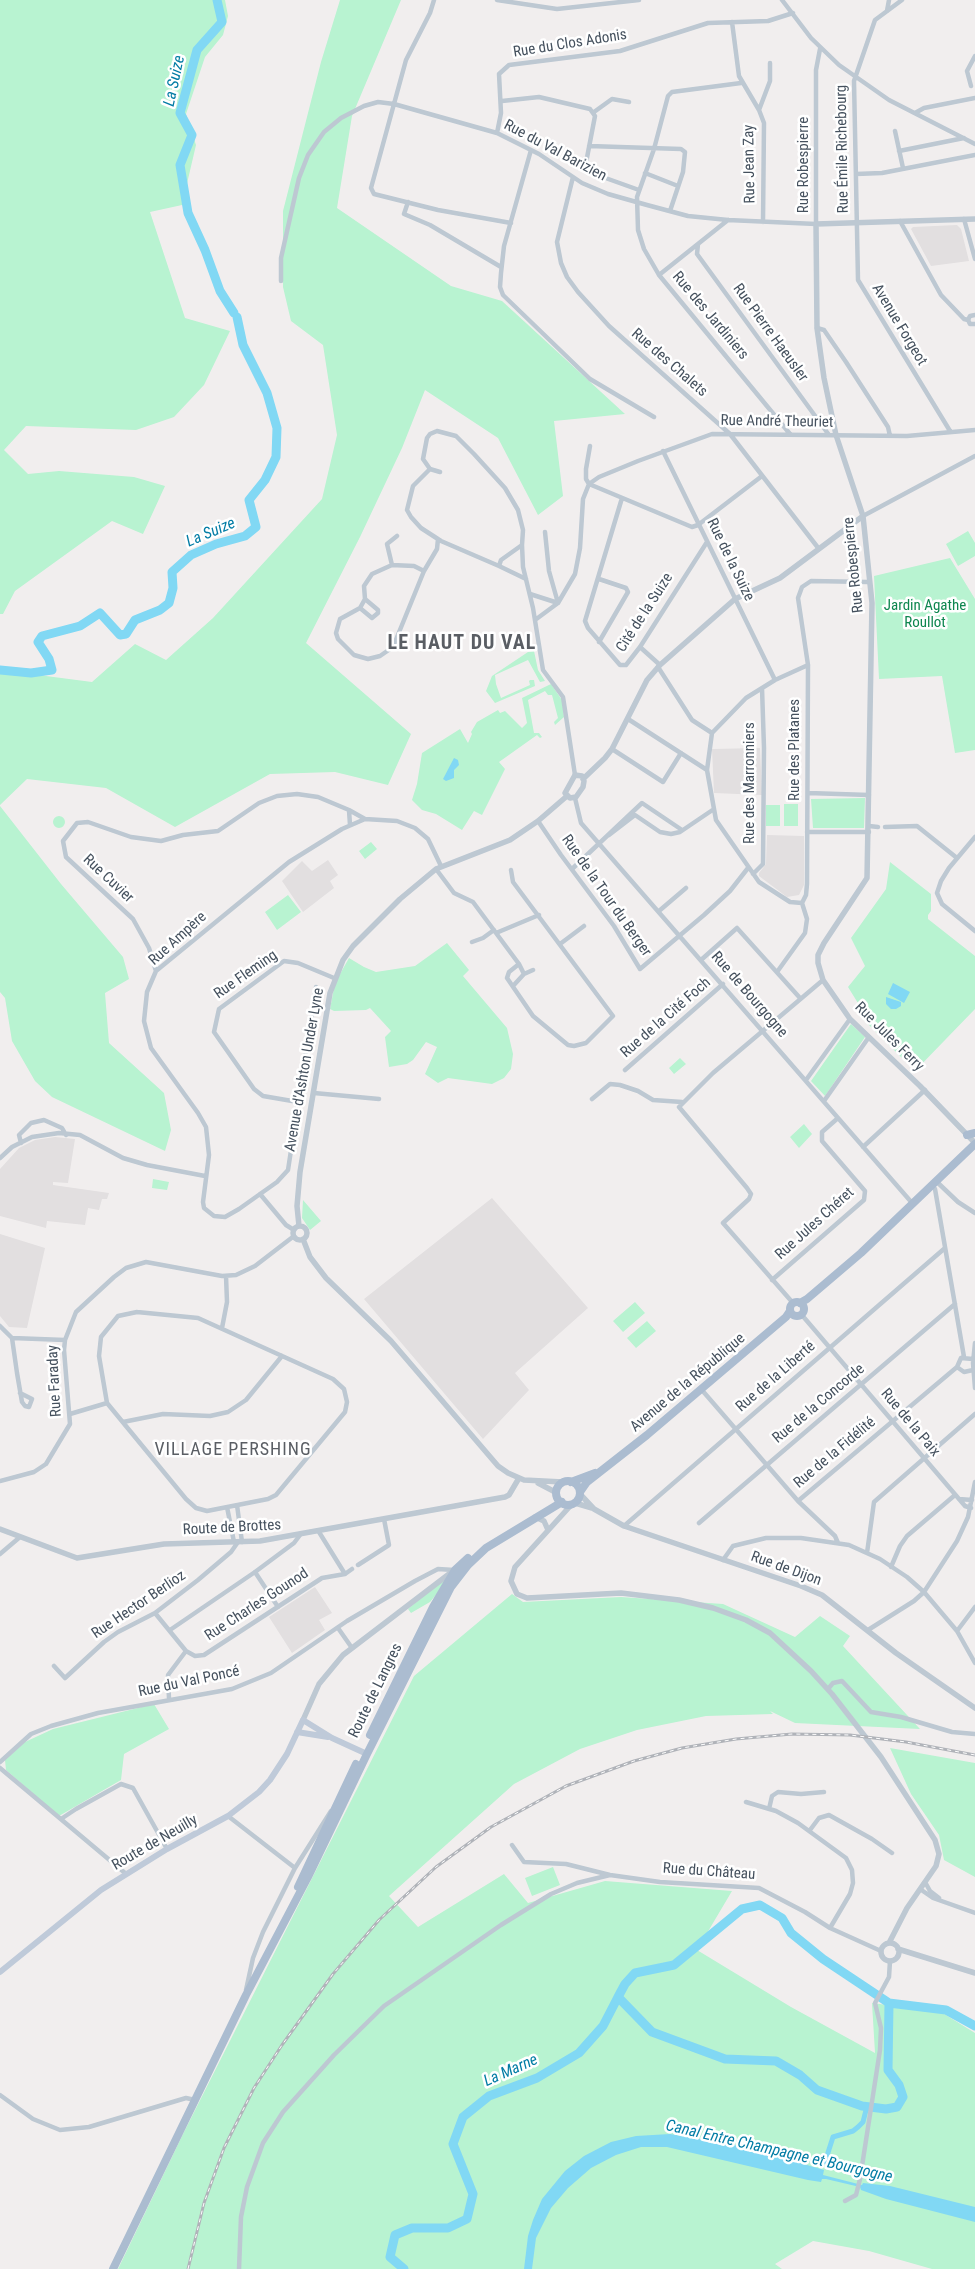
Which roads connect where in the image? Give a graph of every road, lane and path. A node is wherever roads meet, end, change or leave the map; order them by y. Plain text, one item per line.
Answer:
1 (434, 0) edge
2 (496, 0) edge
3 (534, 0) edge
4 (639, 0) edge
5 (782, 0) edge
6 (790, 0) edge
7 (889, 0) edge
8 (902, 0) edge
9 (534, 6) junction
10 (788, 6) junction
11 (887, 11) junction
12 (792, 13) junction
13 (732, 22) junction
14 (820, 49) junction
15 (975, 56) edge
16 (770, 64) dead end
17 (855, 76) junction
18 (741, 83) junction
19 (971, 86) dead end
20 (975, 98) edge
21 (502, 101) junction
22 (629, 102) dead end
23 (394, 104) junction
24 (759, 110) junction
25 (594, 112) junction
26 (915, 113) junction
27 (895, 131) dead end
28 (496, 133) junction
29 (964, 138) junction
30 (975, 144) edge
31 (589, 146) junction
32 (654, 148) junction
33 (531, 150) junction
34 (899, 151) junction
35 (975, 155) edge
36 (903, 168) junction
37 (645, 173) junction
38 (856, 174) junction
39 (573, 177) junction
40 (678, 186) junction
41 (639, 190) junction
42 (408, 202) junction
43 (636, 202) junction
44 (670, 211) junction
45 (964, 219) junction
46 (975, 219) edge
47 (728, 220) junction
48 (900, 221) junction
49 (763, 222) junction
50 (857, 222) junction
51 (510, 223) junction
52 (816, 224) junction
53 (698, 244) junction
54 (975, 258) edge
55 (501, 267) junction
56 (659, 275) junction
57 (281, 281) dead end
58 (975, 315) edge
59 (968, 320) junction
60 (975, 325) edge
61 (817, 328) junction
62 (654, 417) dead end
63 (975, 430) edge
64 (950, 431) junction
65 (730, 434) junction
66 (790, 434) junction
67 (832, 435) junction
68 (890, 436) junction
69 (590, 446) dead end
70 (663, 451) junction
71 (975, 456) edge
72 (430, 469) junction
73 (440, 472) dead end
74 (762, 476) junction
75 (589, 484) junction
76 (622, 498) junction
77 (863, 516) junction
78 (698, 525) junction
79 (545, 532) dead end
80 (397, 536) dead end
81 (438, 539) junction
82 (706, 542) junction
83 (522, 545) junction
84 (819, 549) junction
85 (392, 565) junction
86 (499, 566) junction
87 (424, 571) junction
88 (526, 579) junction
89 (599, 579) junction
90 (868, 582) junction
91 (530, 594) junction
92 (365, 598) junction
93 (735, 599) junction
94 (558, 603) junction
95 (360, 608) junction
96 (535, 620) junction
97 (599, 642) junction
98 (640, 647) junction
99 (808, 664) junction
100 (659, 666) junction
101 (775, 680) junction
102 (762, 688) junction
103 (628, 719) junction
104 (712, 733) junction
105 (612, 749) junction
106 (681, 753) junction
107 (707, 770) junction
108 (575, 775) junction
109 (583, 778) junction
110 (808, 793) junction
111 (870, 795) junction
112 (567, 796) junction
113 (575, 798) junction
114 (714, 809) junction
115 (349, 810) junction
116 (365, 819) junction
117 (538, 821) junction
118 (350, 825) junction
119 (878, 827) dead end
120 (885, 827) dead end
121 (869, 829) junction
122 (682, 830) junction
123 (807, 832) junction
124 (609, 835) junction
125 (975, 837) edge
126 (600, 844) junction
127 (957, 858) junction
128 (439, 868) junction
129 (748, 868) junction
130 (512, 870) dead end
131 (572, 870) junction
132 (753, 874) junction
133 (686, 888) dead end
134 (802, 903) junction
135 (659, 911) junction
136 (538, 916) junction
137 (584, 926) dead end
138 (495, 932) junction
139 (975, 932) edge
140 (680, 935) junction
141 (472, 942) dead end
142 (560, 944) junction
143 (701, 960) junction
144 (519, 964) junction
145 (533, 970) dead end
146 (156, 971) junction
147 (777, 972) junction
148 (524, 974) junction
149 (334, 978) junction
150 (823, 980) junction
151 (723, 984) junction
152 (513, 986) junction
153 (316, 987) dead end
154 (800, 998) junction
155 (850, 1019) junction
156 (763, 1031) junction
157 (869, 1037) junction
158 (625, 1070) dead end
159 (806, 1080) junction
160 (925, 1090) junction
161 (314, 1093) junction
162 (379, 1099) dead end
163 (592, 1099) dead end
164 (824, 1101) junction
165 (298, 1102) junction
166 (680, 1104) junction
167 (838, 1118) junction
168 (971, 1134) edge
169 (66, 1135) junction
170 (21, 1142) junction
171 (975, 1144) edge
172 (863, 1147) junction
173 (0, 1158) edge
174 (205, 1176) junction
175 (935, 1184) junction
176 (260, 1194) junction
177 (913, 1204) junction
178 (975, 1213) edge
179 (296, 1231) junction
180 (303, 1239) junction
181 (945, 1248) junction
182 (226, 1276) junction
183 (772, 1280) junction
184 (955, 1304) junction
185 (797, 1309) junction
186 (0, 1326) edge
187 (222, 1328) junction
188 (12, 1338) junction
189 (65, 1340) junction
190 (975, 1343) edge
191 (829, 1348) junction
192 (282, 1356) junction
193 (964, 1357) junction
194 (974, 1362) edge
195 (957, 1367) junction
196 (973, 1370) junction
197 (861, 1385) junction
198 (975, 1388) edge
199 (701, 1389) junction
200 (20, 1393) dead end
201 (107, 1403) junction
202 (70, 1414) junction
203 (975, 1414) edge
204 (122, 1422) junction
205 (892, 1422) junction
206 (736, 1428) junction
207 (923, 1458) junction
208 (767, 1465) junction
209 (606, 1468) junction
210 (519, 1478) junction
211 (0, 1482) edge
212 (536, 1482) junction
213 (567, 1482) junction
214 (975, 1482) edge
215 (580, 1493) junction
216 (955, 1495) junction
217 (959, 1499) junction
218 (565, 1500) junction
219 (972, 1500) junction
220 (798, 1501) junction
221 (237, 1506) junction
222 (227, 1507) junction
223 (970, 1508) junction
224 (594, 1509) junction
225 (536, 1517) junction
226 (384, 1519) junction
227 (699, 1522) dead end
228 (624, 1526) junction
229 (0, 1529) edge
230 (548, 1530) junction
231 (319, 1532) junction
232 (300, 1535) junction
233 (20, 1537) junction
234 (238, 1542) junction
235 (838, 1543) junction
236 (0, 1554) edge
237 (867, 1554) junction
238 (723, 1560) junction
239 (358, 1566) dead end
240 (891, 1567) junction
241 (352, 1569) dead end
242 (455, 1570) junction
243 (255, 1572) junction
244 (345, 1574) junction
245 (924, 1592) junction
246 (278, 1607) junction
247 (975, 1607) edge
248 (155, 1613) junction
249 (338, 1628) junction
250 (170, 1630) junction
251 (868, 1630) junction
252 (956, 1631) junction
253 (352, 1648) junction
254 (186, 1651) junction
255 (975, 1664) edge
256 (54, 1666) dead end
257 (828, 1689) junction
258 (169, 1699) junction
259 (975, 1708) edge
260 (303, 1720) junction
261 (297, 1732) junction
262 (975, 1734) edge
263 (332, 1738) junction
264 (364, 1752) junction
265 (0, 1762) edge
266 (0, 1768) edge
267 (824, 1792) dead end
268 (338, 1801) junction
269 (746, 1802) dead end
270 (769, 1809) junction
271 (228, 1816) junction
272 (61, 1819) junction
273 (810, 1830) junction
274 (512, 1845) dead end
275 (167, 1849) junction
276 (892, 1853) dead end
277 (295, 1868) junction
278 (125, 1873) junction
279 (610, 1874) junction
280 (925, 1882) junction
281 (920, 1889) junction
282 (942, 1900) junction
283 (975, 1913) edge
284 (830, 1928) junction
285 (273, 1940) junction
286 (889, 1943) junction
287 (898, 1948) junction
288 (881, 1952) junction
289 (890, 1961) junction
290 (0, 1972) edge
291 (975, 1973) edge
292 (246, 1995) junction
293 (0, 2096) edge
294 (195, 2100) junction
295 (846, 2201) dead end
296 (113, 2269) edge
297 (239, 2269) edge

1 - 23 street
2 - 9 street
3 - 9 street
4 - 9 street
5 - 10 street
6 - 10 street
7 - 11 street
8 - 11 street, Rue Émile Richebourg
10 - 12 street
11 - 17 street, Rue Émile Richebourg
12 - 13 street, Rue du Clos Adonis
12 - 14 street
13 - 18 street, Rue Jean Zay
13 - 21 street, Rue du Clos Adonis
14 - 17 street
14 - 52 street, Rue Robespierre
15 - 19 street
16 - 24 street
17 - 26 street
17 - 38 street, Rue Émile Richebourg
18 - 24 street, Rue Jean Zay
18 - 32 street, Rue des Jardiniers
20 - 26 street
21 - 25 street
21 - 28 street, Rue du Clos Adonis
22 - 25 street
23 - 28 street, Rue du Val Barizien
23 - 42 street
23 - 57 street, Rue du Val Barizien
24 - 49 street, Rue Jean Zay
25 - 31 street
26 - 29 street
27 - 34 street
28 - 33 street, Rue du Val Barizien
29 - 30 street
29 - 34 street
31 - 32 street
31 - 41 street
32 - 37 street, Rue des Jardiniers
32 - 40 street
33 - 39 street, Rue du Val Barizien
33 - 51 street
34 - 36 street
35 - 36 street
36 - 38 street
37 - 40 street
37 - 41 street, Rue des Jardiniers
38 - 50 street, Rue Émile Richebourg
39 - 43 street, Rue du Val Barizien
39 - 65 street, Rue des Chalets
40 - 44 street
41 - 43 street, Rue des Jardiniers
42 - 51 street
42 - 55 street
43 - 44 street, Rue du Val Barizien
43 - 56 street, Rue des Jardiniers
44 - 47 street, Rue du Val Barizien
45 - 46 street, Rue du Val Barizien
45 - 48 street, Rue du Val Barizien
45 - 54 street
47 - 49 street, Rue du Val Barizien
47 - 53 street
48 - 50 street, Rue du Val Barizien
48 - 59 street
49 - 52 street, Rue du Val Barizien
50 - 52 street, Rue du Val Barizien
50 - 64 street, Avenue Forgeot
51 - 55 street
52 - 61 street, Rue Robespierre
53 - 56 street
53 - 67 street, Rue Pierre Haeusler
55 - 62 street
56 - 66 street, Rue des Jardiniers
58 - 59 street
59 - 60 street
61 - 67 street, Rue Robespierre
61 - 68 street
63 - 64 street, Rue André Theuriet
64 - 68 street, Rue André Theuriet
65 - 66 street, Rue André Theuriet
65 - 70 street, Rue André Theuriet
65 - 74 street, Rue des Chalets
66 - 67 street, Rue André Theuriet
67 - 68 street, Rue André Theuriet
67 - 77 street, Rue Robespierre
69 - 75 street
70 - 75 street, Rue André Theuriet
70 - 78 street, Rue de la Suize
71 - 77 street
72 - 73 street
72 - 81 street
72 - 83 street
74 - 78 street
74 - 84 street, Rue des Chalets
75 - 76 street
75 - 94 street
76 - 78 street
76 - 89 street, Cité de la Suize
77 - 84 street
77 - 90 street, Rue Robespierre
78 - 82 street, Rue de la Suize
79 - 94 street
80 - 85 street
81 - 86 street
81 - 87 street
82 - 93 street, Rue de la Suize
82 - 98 street, Cité de la Suize
83 - 86 street
83 - 88 street
84 - 93 street
85 - 87 street
85 - 92 street
86 - 88 street
87 - 95 street
88 - 91 street
89 - 97 street, Cité de la Suize
89 - 97 street, Cité de la Suize
90 - 99 street, Rue des Platanes
90 - 111 street, Rue Robespierre
91 - 94 street
91 - 96 street
92 - 95 street
92 - 95 street
93 - 100 street
93 - 101 street, Rue de la Suize
94 - 96 street
96 - 108 street
97 - 98 street, Cité de la Suize
98 - 100 street
99 - 101 street
99 - 110 street, Rue des Platanes
100 - 103 street
100 - 104 street
101 - 102 street
102 - 104 street
102 - 132 street, Rue des Marronniers
103 - 105 street
103 - 106 street
104 - 107 street
105 - 106 street
105 - 109 street
106 - 107 street
107 - 114 street
108 - 109 street
108 - 112 street
109 - 113 street
110 - 111 street
110 - 123 street, Rue des Platanes
111 - 121 street, Rue Robespierre
112 - 113 street
112 - 117 street, Avenue d'Ashton Under Lyne
113 - 126 street, Rue de Bourgogne
114 - 122 street
114 - 129 street
115 - 116 street, Rue Cuvier
115 - 118 street
115 - 146 street, Rue Cuvier
116 - 118 street, Rue Ampère
116 - 128 street, Rue Ampère
117 - 128 street, Avenue d'Ashton Under Lyne
117 - 131 street, Rue de la Tour du Berger
118 - 146 street, Rue Ampère
119 - 121 street
120 - 127 street
121 - 123 street
121 - 150 street, Rue Robespierre
122 - 124 street
122 - 124 street
123 - 134 street, Rue des Platanes
124 - 126 street
125 - 127 street
126 - 131 street
126 - 135 street, Rue de Bourgogne
127 - 139 street
128 - 138 street, Rue Ampère
128 - 149 street, Avenue d'Ashton Under Lyne
129 - 132 street
129 - 140 street, Rue de la Tour du Berger
130 - 136 street
131 - 140 street, Rue de la Tour du Berger
132 - 134 street
133 - 135 street
134 - 147 street, Rue des Platanes
135 - 140 street, Rue de Bourgogne
136 - 138 street
136 - 142 street
137 - 142 street
138 - 141 street
138 - 144 street, Rue Ampère
140 - 143 street, Rue de Bourgogne
142 - 152 street
143 - 147 street
143 - 151 street, Rue de Bourgogne
144 - 148 street, Rue Ampère
144 - 152 street
145 - 148 street
146 - 174 street, Rue Ampère
147 - 154 street
148 - 152 street
149 - 161 street, Avenue d'Ashton Under Lyne
149 - 165 street, Rue Fleming
150 - 154 street
150 - 155 street, Rue Jules Ferry
151 - 156 street, Rue de Bourgogne
151 - 158 street, Rue de la Cité Foch
153 - 165 street
154 - 156 street
155 - 157 street, Rue Jules Ferry
155 - 159 street
156 - 159 street, Rue de Bourgogne
156 - 166 street
157 - 160 street, Rue Jules Ferry
157 - 164 street
159 - 164 street, Rue de Bourgogne
160 - 168 street, Rue Jules Ferry
160 - 172 street
161 - 162 street
161 - 179 street, Avenue d'Ashton Under Lyne
163 - 166 street
164 - 167 street, Rue de Bourgogne
165 - 176 street, Rue Ampère
166 - 183 street, Rue de la Paix
167 - 172 street, Rue de Bourgogne
167 - 183 street, Rue Jules Chéret
168 - 171 street, Rue Jules Ferry
169 - 170 street
169 - 170 street
169 - 174 street
170 - 173 street
171 - 175 main road, Avenue de la République
172 - 177 street, Rue de Bourgogne
174 - 176 street, Rue Ampère
175 - 177 main road, Avenue de la République
175 - 178 street
175 - 181 street
176 - 179 street
177 - 185 main road, Avenue de la République
179 - 180 street
179 - 180 street, Avenue d'Ashton Under Lyne
179 - 182 street, Rue Faraday
180 - 210 street
181 - 184 street
181 - 191 street, Rue de la Liberté
182 - 187 street
182 - 189 street, Rue Faraday
183 - 185 street, Rue de la Paix
184 - 193 street
184 - 197 street, Rue de la Concorde
185 - 191 street, Rue de la Paix
185 - 199 main road, Avenue de la République
186 - 188 street
187 - 192 street
187 - 201 street
188 - 189 street
188 - 200 street
189 - 202 street, Rue Faraday
190 - 194 street
191 - 197 street, Rue de la Paix
191 - 206 street, Rue de la Liberté
192 - 204 street
192 - 221 street
193 - 194 street
193 - 195 street
194 - 196 street
195 - 196 street
195 - 205 street, Rue de la Fidélité
196 - 198 street
197 - 205 street, Rue de la Paix
197 - 208 street, Rue de la Concorde
199 - 206 street
199 - 209 main road, Avenue de la République
201 - 202 street
201 - 204 street
202 - 211 street, Rue Faraday
203 - 207 street
204 - 222 street
205 - 207 street, Rue de la Paix
205 - 220 street, Rue de la Fidélité
206 - 208 street
206 - 228 street, Rue de la Liberté
207 - 216 street, Rue de la Paix
207 - 237 street
208 - 220 street
208 - 227 street, Rue de la Concorde
209 - 213 main road, Avenue de la République
209 - 215 main road, Avenue de la République
210 - 212 street
210 - 226 street, Route de Brottes
212 - 213 street
212 - 218 street
213 - 215 main road
213 - 218 main road
214 - 219 street
215 - 218 main road, Avenue de la République
215 - 224 street, Rue de Dijon
216 - 217 street, Rue de la Paix
216 - 240 street
217 - 219 street
217 - 223 street, Rue de la Paix
218 - 224 street, Rue de Dijon
218 - 225 main road
218 - 230 street
218 - 242 main road, Route de Langres
219 - 223 street
220 - 235 street
221 - 222 street
221 - 234 street
222 - 234 street
223 - 245 street
224 - 228 street, Rue de Dijon
225 - 230 street
225 - 264 main road
226 - 231 street, Route de Brottes
226 - 239 street
228 - 238 street, Rue de Dijon
229 - 233 street, Route de Brottes
230 - 257 street
231 - 232 street, Route de Brottes
231 - 244 street
232 - 234 street, Route de Brottes
232 - 243 street
233 - 234 street, Route de Brottes
233 - 236 street
234 - 248 street, Rue Hector Berlioz
235 - 237 street
235 - 238 street
237 - 240 street
238 - 251 street, Rue de Dijon
240 - 245 street
241 - 244 street, Rue Charles Gounod
242 - 249 street, Rue du Val Poncé
242 - 253 street
242 - 264 main road, Route de Langres
243 - 246 street
243 - 250 street
244 - 246 street, Rue Charles Gounod
245 - 251 street
245 - 252 street
246 - 254 street, Rue Charles Gounod
247 - 252 street
248 - 250 street
248 - 256 street, Rue Hector Berlioz
249 - 253 street
249 - 258 street, Rue du Val Poncé
250 - 254 street
251 - 259 street, Rue de Dijon
252 - 255 street
253 - 260 street
254 - 258 street
257 - 262 street
257 - 280 street
258 - 265 street, Rue du Val Poncé
260 - 261 main road, Route de Neuilly
260 - 263 main road
261 - 263 main road
261 - 271 main road, Route de Neuilly
263 - 264 main road
264 - 268 main road, Route de Langres
264 - 285 main road
266 - 272 street
267 - 270 street
268 - 277 street
268 - 285 main road, Route de Langres
269 - 270 street
270 - 273 street
271 - 275 main road, Route de Neuilly
271 - 277 street
272 - 275 street
272 - 278 street
273 - 276 street
273 - 284 street
274 - 279 street, Rue du Château
275 - 278 main road, Route de Neuilly
277 - 292 street
278 - 290 main road, Route de Neuilly
279 - 284 street, Rue du Château
279 - 297 street
280 - 281 street
280 - 282 street
281 - 282 street
281 - 286 street
282 - 283 street
284 - 288 street, Rue du Château
285 - 292 main road
286 - 287 street
286 - 288 street
287 - 289 street
287 - 291 street
288 - 289 street
289 - 295 street
292 - 294 main road
293 - 294 street
294 - 296 main road

